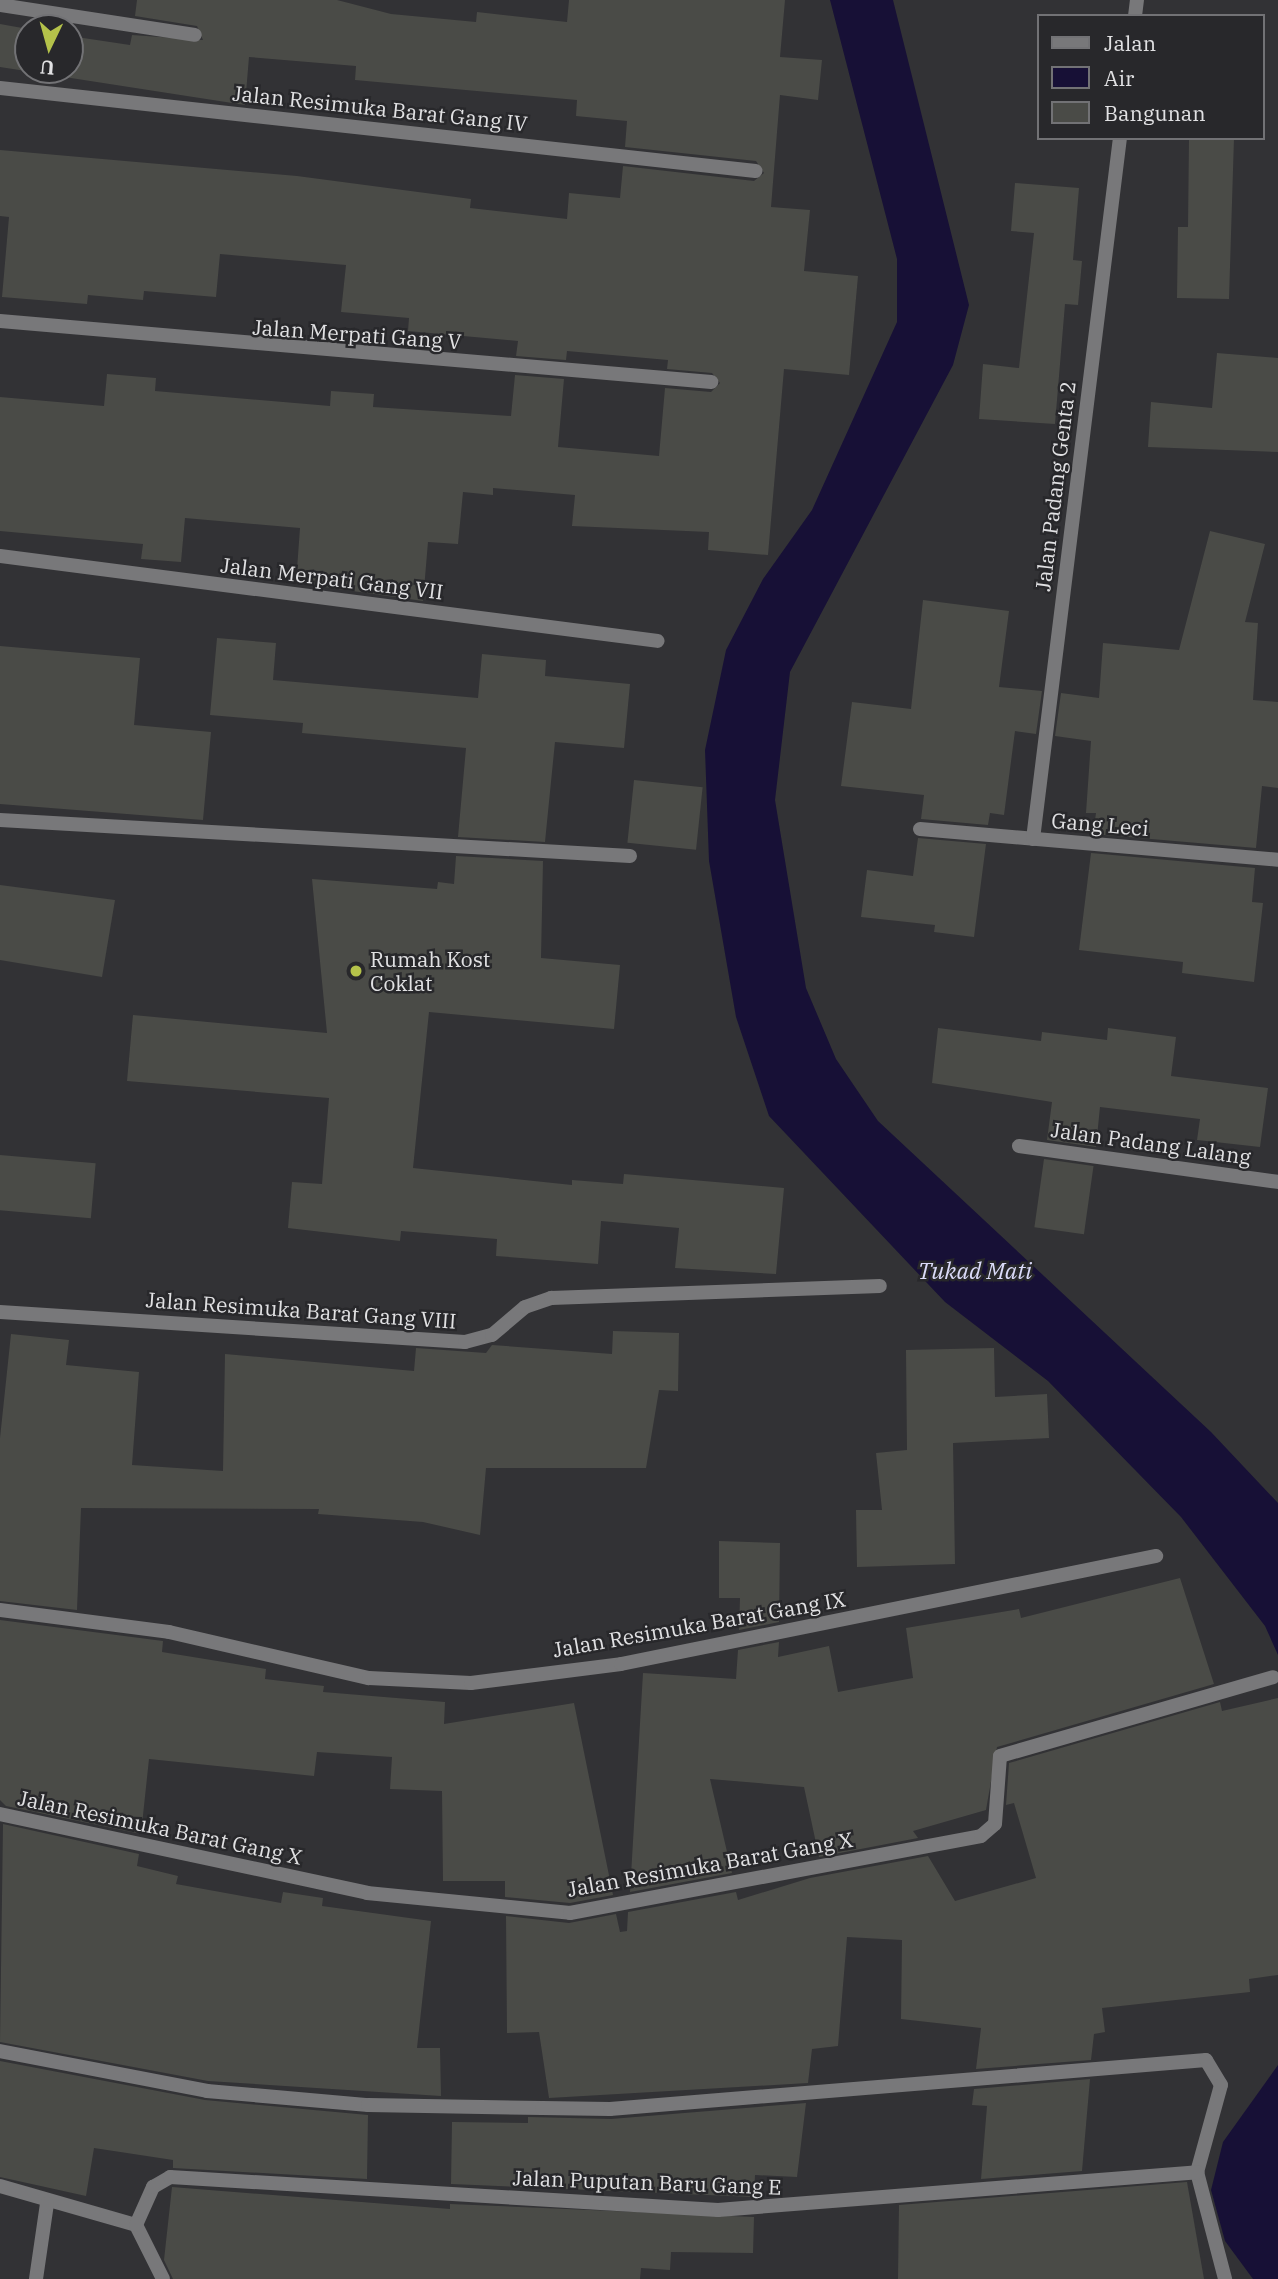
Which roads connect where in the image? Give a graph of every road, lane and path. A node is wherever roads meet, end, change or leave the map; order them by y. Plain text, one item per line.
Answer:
1 (0, 5) edge
2 (195, 35) dead end
3 (0, 88) edge
4 (1119, 140) edge
5 (755, 171) dead end
6 (0, 321) edge
7 (711, 382) dead end
8 (0, 556) edge
9 (658, 641) dead end
10 (0, 820) edge
11 (919, 829) dead end
12 (1033, 839) junction
13 (630, 856) dead end
14 (1278, 860) edge
15 (1019, 1146) dead end
16 (1278, 1182) edge
17 (880, 1286) dead end
18 (0, 1312) edge
19 (1156, 1556) dead end
20 (0, 1610) edge
21 (1273, 1677) dead end
22 (0, 1814) edge
23 (0, 2051) edge
24 (1197, 2172) junction
25 (0, 2186) edge
26 (47, 2204) junction
27 (136, 2225) junction
28 (36, 2279) edge
29 (163, 2279) edge
30 (1226, 2279) edge

1 - 2 street
3 - 5 street, Jalan Resimuka Barat Gang IV
4 - 12 street, Jalan Padang Genta 2
6 - 7 street, Jalan Merpati Gang V
8 - 9 street, Jalan Merpati Gang VII
10 - 13 street
11 - 12 street, Gang Leci
12 - 14 street, Gang Leci
15 - 16 street, Jalan Padang Lalang
17 - 18 street, Jalan Resimuka Barat Gang VIII
19 - 20 street, Jalan Resimuka Barat Gang IX
21 - 22 street, Jalan Resimuka Barat Gang X
23 - 24 street
24 - 27 street, Jalan Puputan Baru Gang E
24 - 30 street
25 - 26 street
26 - 27 street
26 - 28 street
27 - 29 street

